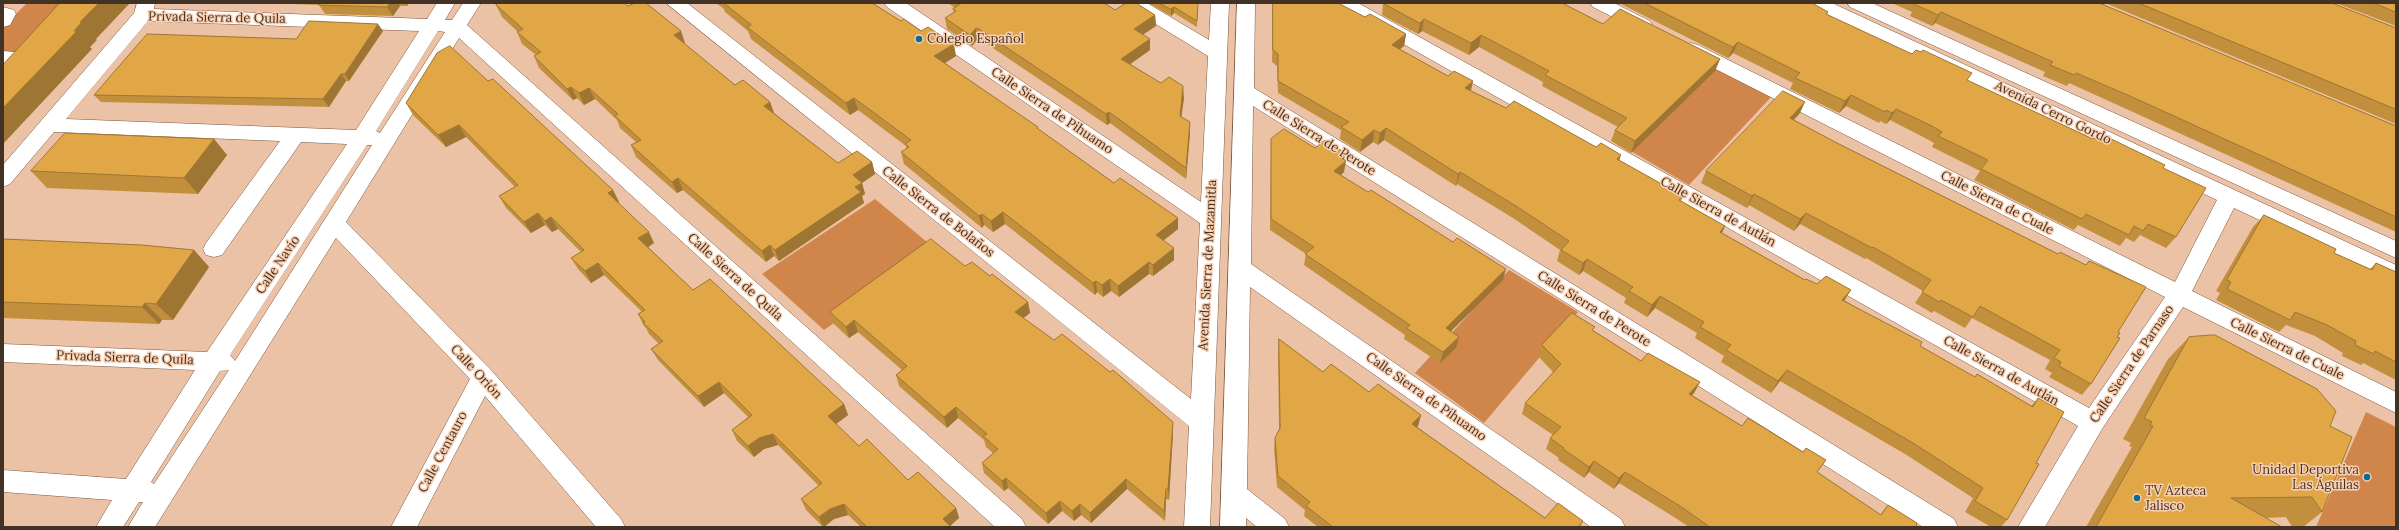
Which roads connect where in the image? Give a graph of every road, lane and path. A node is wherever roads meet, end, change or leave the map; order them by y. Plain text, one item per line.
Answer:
1 (446, 3) edge
2 (472, 3) edge
3 (675, 3) edge
4 (894, 3) edge
5 (1134, 3) edge
6 (1220, 3) edge
7 (1246, 3) edge
8 (1599, 3) edge
9 (1817, 3) edge
10 (1856, 3) edge
11 (1358, 6) edge
12 (144, 9) edge
13 (3, 13) edge
14 (3, 21) edge
15 (433, 25) junction
16 (457, 26) junction
17 (1217, 53) junction
18 (3, 57) edge
19 (14, 74) edge
20 (1996, 77) junction
21 (1244, 91) junction
22 (50, 125) junction
23 (1215, 129) junction
24 (1243, 130) junction
25 (296, 134) junction
26 (362, 137) junction
27 (386, 139) junction
28 (3, 179) edge
29 (2229, 197) junction
30 (1211, 220) junction
31 (334, 223) junction
32 (214, 249) dead end
33 (2396, 250) edge
34 (1240, 268) junction
35 (2396, 275) edge
36 (2179, 295) junction
37 (3, 353) edge
38 (213, 362) junction
39 (247, 362) junction
40 (483, 377) junction
41 (2396, 403) edge
42 (1201, 421) junction
43 (2093, 422) junction
44 (3, 481) edge
45 (132, 490) junction
46 (164, 492) junction
47 (1233, 493) junction
48 (109, 527) edge
49 (141, 527) edge
50 (404, 527) edge
51 (612, 527) edge
52 (1013, 527) edge
53 (1197, 527) edge
54 (1232, 527) edge
55 (1276, 527) edge
56 (1612, 527) edge
57 (1945, 527) edge
58 (2031, 527) edge

1 - 15 street, Calle Navío
2 - 16 street, Calle Navío
3 - 42 street, Calle Sierra de Bolaños
4 - 30 street, Calle Sierra de Pihuamo
5 - 17 street
6 - 17 street, Avenida Sierra de Mazamitla
7 - 21 street
8 - 36 street, Calle Sierra de Cuale
9 - 20 street, Avenida Cerro Gordo
10 - 20 street, Avenida Cerro Gordo
11 - 43 street, Calle Sierra de Autlán
12 - 15 street, Privada Sierra de Quila
12 - 22 street, Privada Sierra de Quila
13 - 14 street
15 - 16 street, Privada Sierra de Quila
15 - 26 street, Calle Navío
16 - 27 street, Calle Navío
16 - 52 street, Calle Sierra de Quila
17 - 23 street, Avenida Sierra de Mazamitla
18 - 19 street
20 - 29 street, Avenida Cerro Gordo
20 - 33 street, Avenida Cerro Gordo
21 - 24 street
21 - 57 street, Calle Sierra de Perote
22 - 25 street
22 - 28 street, Privada Sierra de Quila
23 - 24 street
23 - 30 street, Avenida Sierra de Mazamitla
24 - 34 street
25 - 26 street
25 - 32 street
26 - 27 street
26 - 38 street, Calle Navío
27 - 31 street, Calle Navío
29 - 35 street, Avenida Cerro Gordo
29 - 36 street, Calle Sierra de Parnaso
30 - 42 street, Avenida Sierra de Mazamitla
31 - 39 street, Calle Navío
31 - 40 street, Calle Orión
34 - 47 street
34 - 56 street, Calle Sierra de Pihuamo
36 - 41 street, Calle Sierra de Cuale
36 - 43 street, Calle Sierra de Parnaso
37 - 38 street, Privada Sierra de Quila
38 - 39 street, Privada Sierra de Quila
38 - 45 street, Calle Navío
39 - 46 street, Calle Navío
40 - 50 street, Calle Centauro
40 - 51 street, Calle Orión
42 - 53 street, Avenida Sierra de Mazamitla
43 - 58 street, Calle Sierra de Parnaso
44 - 45 street
45 - 46 street
45 - 48 street, Calle Navío
46 - 49 street, Calle Navío
47 - 54 street
47 - 55 street

